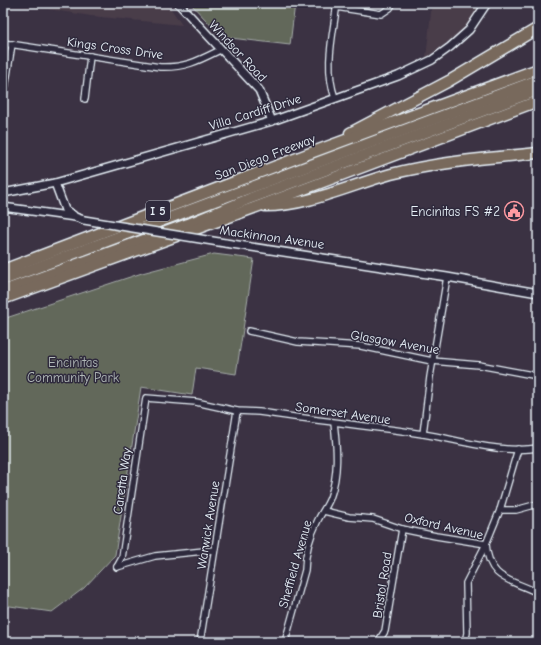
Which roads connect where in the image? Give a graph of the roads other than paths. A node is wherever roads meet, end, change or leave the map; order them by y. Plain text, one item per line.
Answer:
1 (178, 3) edge
2 (393, 3) edge
3 (487, 3) edge
4 (337, 5) edge
5 (538, 28) edge
6 (3, 43) edge
7 (12, 44) junction
8 (220, 50) junction
9 (90, 56) junction
10 (538, 69) edge
11 (538, 80) edge
12 (538, 90) edge
13 (335, 98) junction
14 (84, 99) dead end
15 (538, 101) edge
16 (3, 102) edge
17 (272, 121) junction
18 (313, 152) junction
19 (538, 153) edge
20 (55, 184) junction
21 (3, 193) edge
22 (259, 206) junction
23 (3, 207) edge
24 (75, 217) junction
25 (3, 270) edge
26 (447, 277) junction
27 (3, 280) edge
28 (3, 291) edge
29 (538, 293) edge
30 (3, 299) edge
31 (249, 331) dead end
32 (432, 361) junction
33 (538, 376) edge
34 (146, 398) joint
35 (237, 411) junction
36 (334, 423) junction
37 (423, 434) junction
38 (538, 448) edge
39 (518, 450) junction
40 (538, 504) edge
41 (500, 510) junction
42 (324, 511) junction
43 (402, 529) junction
44 (486, 544) junction
45 (214, 550) junction
46 (538, 593) edge
47 (466, 641) edge
48 (200, 642) edge
49 (285, 642) edge
50 (378, 642) edge

1 - 8 street, Windsor Road
2 - 4 street
3 - 13 street, Villa Cardiff Drive
4 - 13 street
5 - 18 highway
6 - 7 street, Kings Cross Drive
7 - 9 street, Kings Cross Drive
7 - 16 street
8 - 9 street, Kings Cross Drive
8 - 17 street, Windsor Road
9 - 14 street
10 - 18 highway, San Diego Freeway / I 5
11 - 27 highway
12 - 28 highway
13 - 17 street, Villa Cardiff Drive
15 - 22 highway, I 5
17 - 20 street, Villa Cardiff Drive
18 - 25 highway, San Diego Freeway / I 5
19 - 22 highway
20 - 21 street, Villa Cardiff Drive
20 - 24 street
22 - 30 highway, I 5
23 - 24 street, Mackinnon Avenue
24 - 26 street, Mackinnon Avenue, bridge
26 - 29 street, Mackinnon Avenue
26 - 32 street
31 - 32 street, Glasgow Avenue
32 - 33 street, Glasgow Avenue
32 - 37 street
34 - 35 street, Somerset Avenue
34 - 45 street, Caretta Way
35 - 36 street, Somerset Avenue
35 - 45 street, Warwick Avenue
36 - 37 street, Somerset Avenue
36 - 42 street, Sheffield Avenue
37 - 39 street, Somerset Avenue
38 - 39 street, Somerset Avenue
39 - 41 street
40 - 41 street
41 - 44 street
42 - 43 street, Oxford Avenue
42 - 49 street, Sheffield Avenue
43 - 44 street, Oxford Avenue
43 - 50 street, Bristol Road
44 - 46 street, Oxford Avenue
44 - 47 street
45 - 48 street, Warwick Avenue

